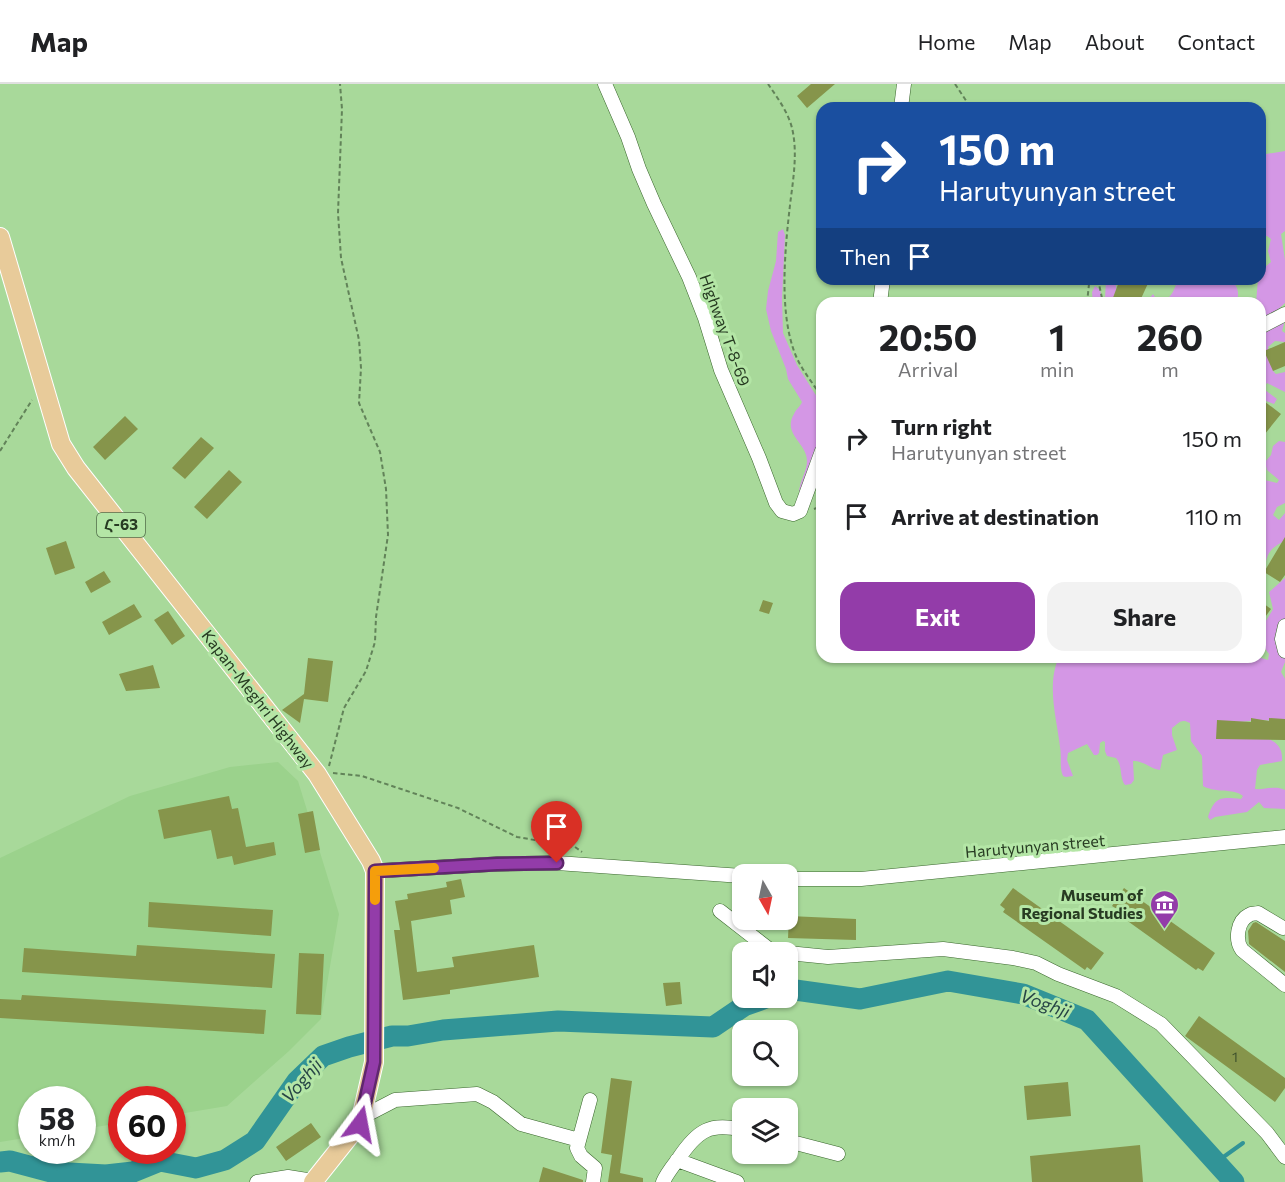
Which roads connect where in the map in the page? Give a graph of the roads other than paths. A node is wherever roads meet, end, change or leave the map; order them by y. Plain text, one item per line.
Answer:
1 (605, 84) edge
2 (904, 84) edge
3 (902, 102) edge
4 (0, 237) edge
5 (1285, 314) edge
6 (1266, 324) edge
7 (816, 467) edge
8 (1285, 626) edge
9 (1285, 651) edge
10 (1285, 837) edge
11 (375, 871) junction
12 (732, 875) edge
13 (798, 879) edge
14 (720, 911) dead end
15 (1284, 928) edge
16 (760, 942) edge
17 (798, 954) edge
18 (1285, 985) edge
19 (590, 1100) dead end
20 (360, 1124) junction
21 (732, 1127) edge
22 (579, 1140) junction
23 (798, 1144) edge
24 (1283, 1149) edge
25 (838, 1154) dead end
26 (677, 1160) junction
27 (257, 1182) edge
28 (313, 1182) edge
29 (593, 1182) edge
30 (663, 1182) edge
31 (736, 1182) edge

1 - 7 street, Highway T-8-69
2 - 3 street
4 - 11 main road, Kapan-Meghri Highway / Հ-63
5 - 6 street
8 - 9 street
10 - 13 street, Harutyunyan street
11 - 12 street
11 - 20 main road, Kapan-Meghri Highway / Հ-63
14 - 16 street
15 - 18 street
17 - 24 street
19 - 22 street
20 - 22 street
20 - 28 main road, Kapan-Meghri Highway / Հ-63
21 - 26 street
22 - 29 street
23 - 25 street
26 - 30 street
26 - 31 street
27 - 28 street

